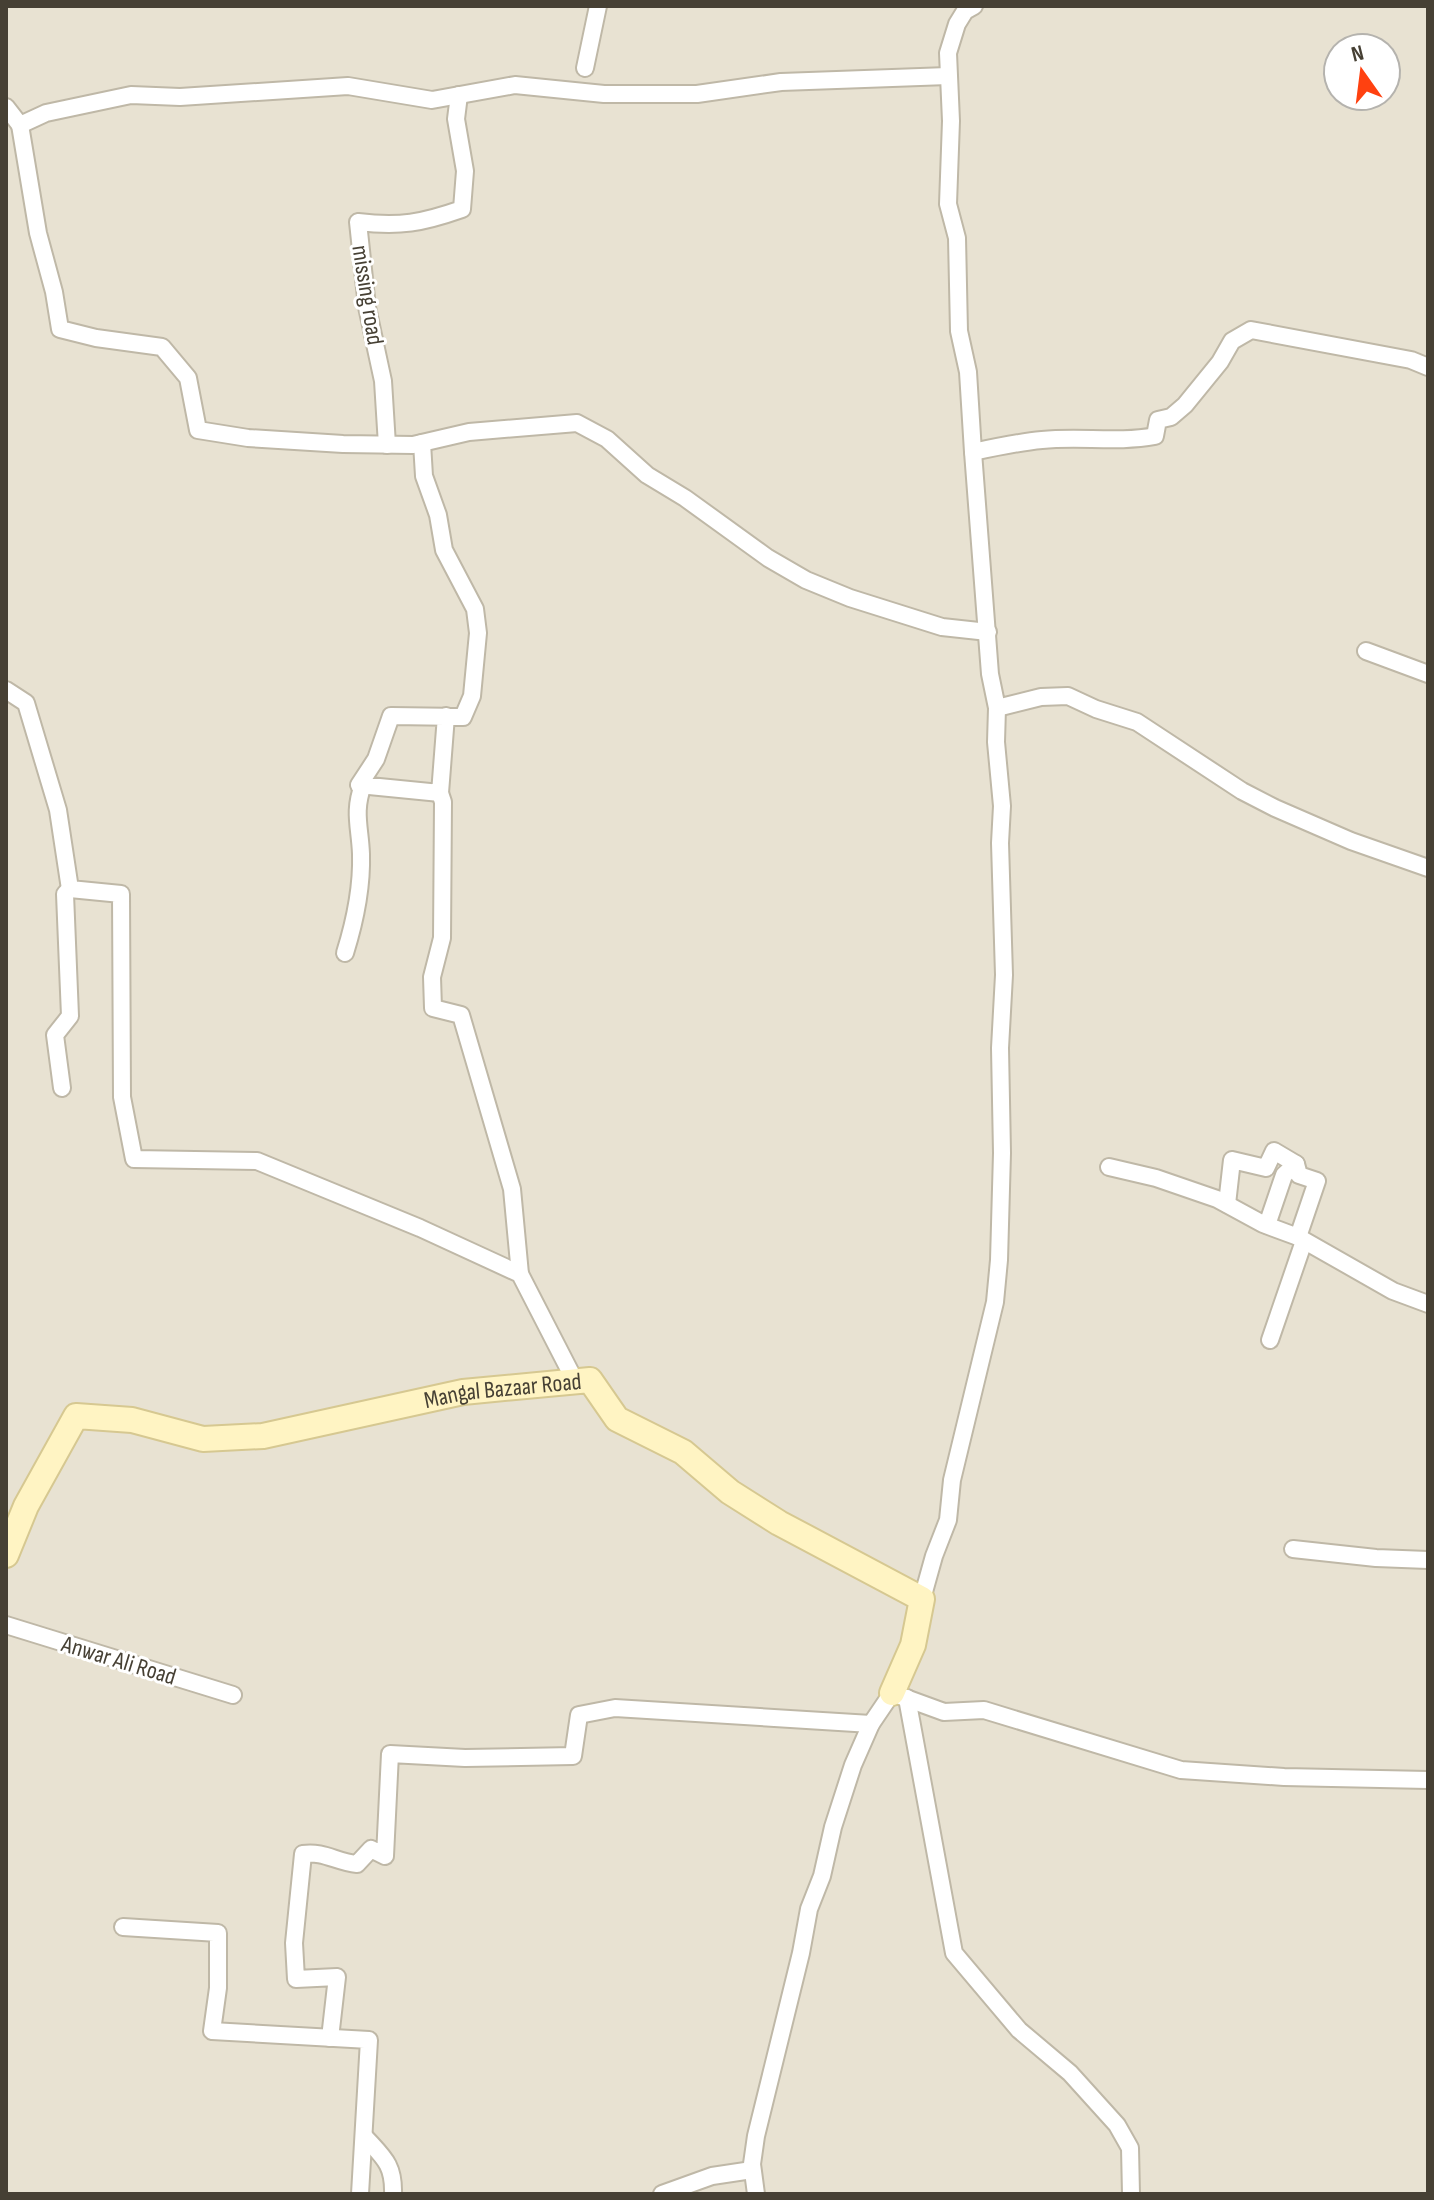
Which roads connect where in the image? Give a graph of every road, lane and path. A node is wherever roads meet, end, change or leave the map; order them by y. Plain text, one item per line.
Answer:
1 (598, 6) edge
2 (974, 6) edge
3 (585, 68) dead end
4 (948, 76) junction
5 (459, 95) junction
6 (6, 107) edge
7 (20, 125) junction
8 (1428, 367) edge
9 (422, 443) junction
10 (387, 445) junction
11 (973, 452) junction
12 (988, 632) junction
13 (1366, 651) dead end
14 (1428, 674) edge
15 (6, 690) edge
16 (997, 708) junction
17 (446, 716) junction
18 (363, 785) junction
19 (440, 793) junction
20 (1428, 868) edge
21 (70, 889) junction
22 (345, 953) dead end
23 (62, 1088) dead end
24 (1296, 1164) junction
25 (1109, 1167) dead end
26 (1227, 1204) junction
27 (1267, 1225) junction
28 (1301, 1239) junction
29 (520, 1274) junction
30 (1428, 1304) edge
31 (1270, 1340) dead end
32 (575, 1381) junction
33 (1293, 1549) dead end
34 (6, 1555) edge
35 (1428, 1560) edge
36 (922, 1599) junction
37 (6, 1625) edge
38 (233, 1695) dead end
39 (900, 1696) junction
40 (871, 1724) junction
41 (1428, 1780) edge
42 (123, 1927) dead end
43 (330, 2038) junction
44 (364, 2136) junction
45 (752, 2170) junction
46 (360, 2194) edge
47 (393, 2194) edge
48 (662, 2194) edge
49 (756, 2194) edge
50 (1131, 2194) edge

1 - 3 street
2 - 4 street
4 - 5 street
4 - 11 street
5 - 7 street
5 - 10 street, missing road
6 - 7 street
7 - 10 street
8 - 11 street
9 - 10 street
9 - 12 street
9 - 17 street
11 - 12 street
12 - 16 street
13 - 14 street
15 - 21 street
16 - 20 street
16 - 36 street
17 - 18 street
17 - 19 street
18 - 19 street
18 - 22 street
19 - 29 street
21 - 23 street
21 - 29 street
24 - 26 street
24 - 27 street
24 - 28 street
25 - 26 street
26 - 27 street
27 - 28 street
28 - 30 street
28 - 31 street
29 - 32 street
32 - 34 street, Mangal Bazaar Road
32 - 36 street, Mangal Bazaar Road
33 - 35 street
36 - 39 street
37 - 38 street, Anwar Ali Road
39 - 40 street
39 - 41 street
39 - 50 street
40 - 43 street
40 - 45 street
42 - 43 street
43 - 44 street
44 - 46 street
44 - 47 street
45 - 48 street
45 - 49 street

